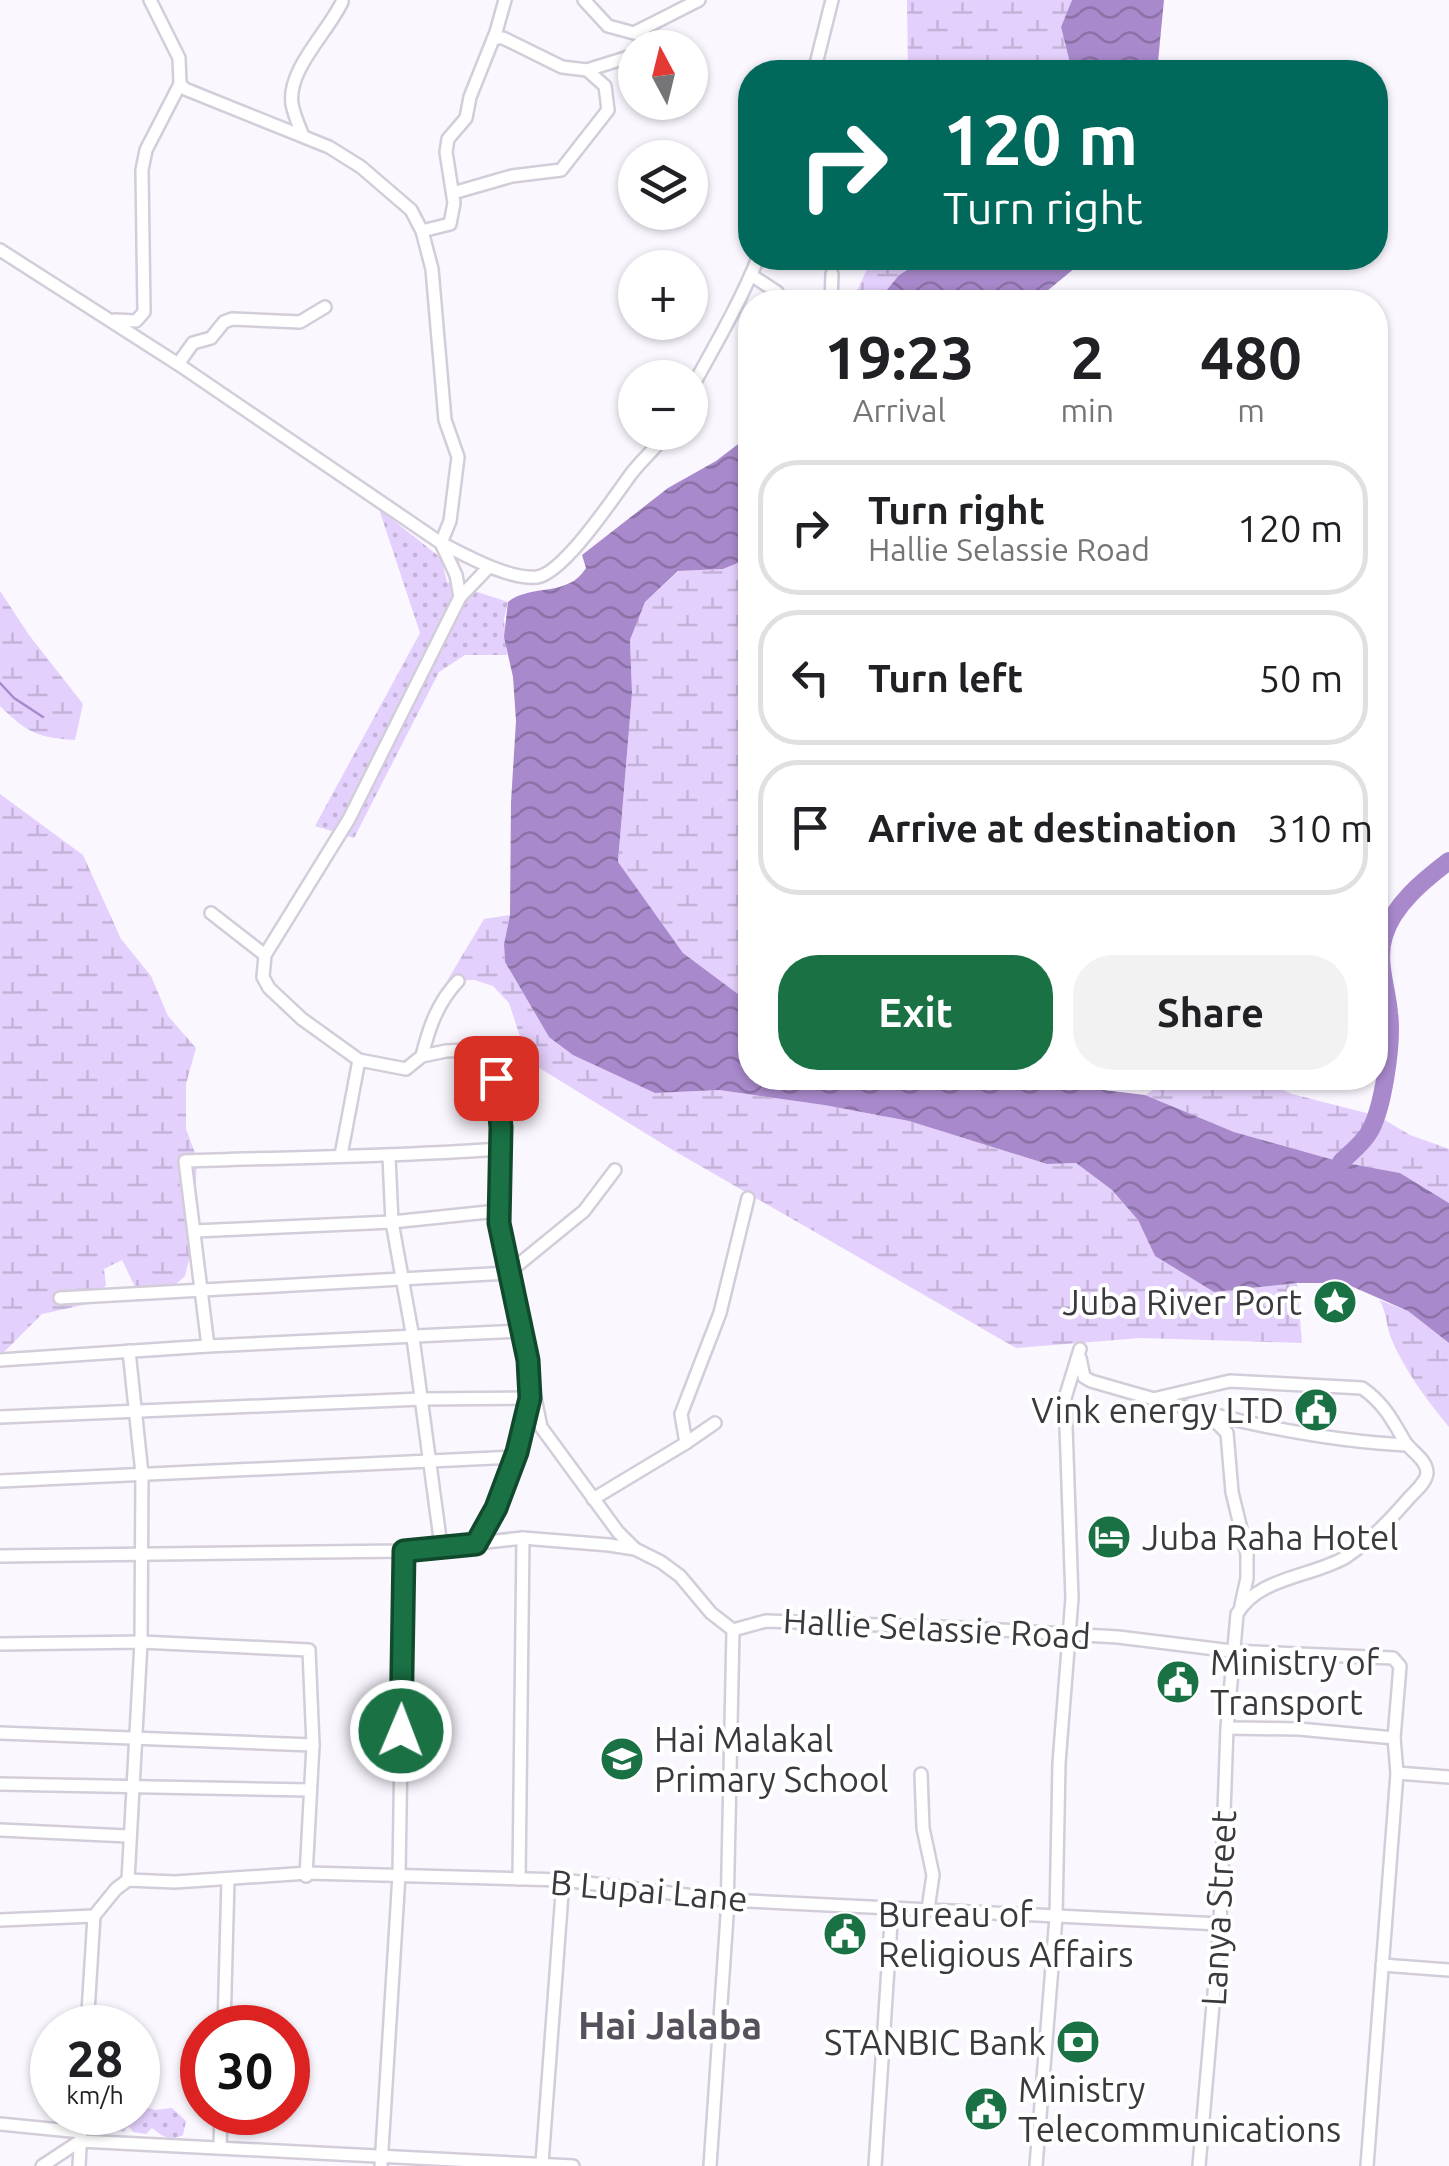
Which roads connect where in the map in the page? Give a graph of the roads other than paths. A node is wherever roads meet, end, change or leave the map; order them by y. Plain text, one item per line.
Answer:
1 (150, 0) edge
2 (505, 0) edge
3 (584, 0) edge
4 (700, 0) edge
5 (832, 0) edge
6 (342, 2) edge
7 (627, 30) edge
8 (640, 30) edge
9 (494, 38) junction
10 (618, 60) edge
11 (817, 60) edge
12 (587, 70) junction
13 (180, 84) junction
14 (302, 136) junction
15 (453, 193) junction
16 (422, 231) junction
17 (0, 250) edge
18 (752, 270) edge
19 (832, 274) dead end
20 (750, 275) junction
21 (743, 290) edge
22 (774, 290) edge
23 (831, 290) edge
24 (738, 302) edge
25 (325, 307) dead end
26 (110, 320) junction
27 (707, 360) edge
28 (178, 364) junction
29 (652, 450) edge
30 (441, 543) junction
31 (489, 566) junction
32 (460, 597) junction
33 (211, 913) dead end
34 (265, 955) junction
35 (458, 980) dead end
36 (422, 1056) junction
37 (359, 1060) junction
38 (499, 1149) junction
39 (340, 1155) junction
40 (389, 1157) junction
41 (616, 1170) dead end
42 (748, 1198) dead end
43 (498, 1211) junction
44 (392, 1222) junction
45 (195, 1231) junction
46 (508, 1273) junction
47 (400, 1279) junction
48 (202, 1290) junction
49 (60, 1298) dead end
50 (522, 1331) junction
51 (413, 1338) junction
52 (208, 1346) junction
53 (129, 1351) junction
54 (0, 1360) edge
55 (528, 1360) junction
56 (422, 1398) junction
57 (530, 1398) junction
58 (1153, 1399) junction
59 (135, 1409) junction
60 (1208, 1414) junction
61 (0, 1417) edge
62 (715, 1422) dead end
63 (686, 1443) junction
64 (1407, 1445) junction
65 (514, 1457) junction
66 (429, 1461) junction
67 (142, 1474) junction
68 (0, 1480) edge
69 (592, 1499) junction
70 (523, 1538) junction
71 (476, 1544) junction
72 (441, 1546) junction
73 (635, 1548) junction
74 (404, 1551) junction
75 (141, 1555) junction
76 (0, 1556) edge
77 (1240, 1609) junction
78 (733, 1630) junction
79 (1068, 1634) junction
80 (141, 1642) junction
81 (0, 1644) edge
82 (1232, 1651) junction
83 (1227, 1728) junction
84 (0, 1733) edge
85 (135, 1736) junction
86 (1394, 1738) junction
87 (313, 1745) junction
88 (1397, 1773) junction
89 (922, 1774) dead end
90 (1449, 1777) edge
91 (0, 1784) edge
92 (131, 1786) junction
93 (309, 1790) junction
94 (0, 1830) edge
95 (128, 1836) junction
96 (308, 1873) junction
97 (399, 1876) junction
98 (228, 1879) junction
99 (519, 1879) junction
100 (128, 1880) junction
101 (563, 1880) junction
102 (727, 1900) junction
103 (892, 1908) junction
104 (928, 1909) junction
105 (94, 1916) junction
106 (1056, 1917) junction
107 (0, 1920) edge
108 (1220, 1924) junction
109 (1382, 1966) junction
110 (1449, 1970) edge
111 (88, 2005) edge
112 (225, 2005) edge
113 (0, 2124) edge
114 (220, 2135) edge
115 (80, 2136) junction
116 (220, 2148) junction
117 (382, 2161) edge
118 (542, 2163) junction
119 (42, 2166) edge
120 (79, 2166) edge
121 (573, 2166) edge
122 (710, 2166) edge
123 (874, 2166) edge
124 (1036, 2166) edge
125 (1199, 2166) edge
126 (1367, 2166) edge

1 - 13 street
2 - 9 street
3 - 7 street
4 - 8 street
5 - 11 street
6 - 14 street
9 - 12 street
9 - 15 street
10 - 12 street
12 - 15 street
13 - 14 street
13 - 26 street
14 - 16 street
15 - 16 street
16 - 30 street
17 - 26 street
18 - 20 street
19 - 23 street
20 - 21 street
20 - 22 street
24 - 27 street
25 - 28 street
26 - 28 street
28 - 30 street
29 - 31 street
30 - 31 street
30 - 32 street
31 - 32 street
32 - 34 street
33 - 34 street
34 - 37 street
35 - 36 street
36 - 37 street
36 - 38 street
37 - 39 street
38 - 40 street
38 - 43 street
39 - 40 street
39 - 45 street
40 - 44 street
41 - 46 street
42 - 63 street
43 - 44 street
43 - 46 street
44 - 45 street
44 - 47 street
45 - 48 street
46 - 47 street
46 - 50 street
47 - 48 street
47 - 51 street
48 - 49 street
48 - 52 street
50 - 51 street
50 - 55 street
51 - 52 street
51 - 56 street
52 - 53 street
53 - 54 street
53 - 59 street
55 - 57 street
55 - 69 street
56 - 57 street
56 - 59 street
56 - 66 street
57 - 65 street
58 - 60 street
58 - 64 street
58 - 79 street
59 - 61 street
59 - 67 street
60 - 64 street
60 - 77 street, Lanya Street
62 - 63 street
63 - 69 street
64 - 77 street
65 - 66 street
65 - 71 street
66 - 67 street
66 - 72 street
67 - 68 street
67 - 75 street
69 - 73 street
70 - 71 street, Hallie Selassie Road
70 - 73 street, Hallie Selassie Road
70 - 99 street
71 - 72 street, Hallie Selassie Road
72 - 74 street, Hallie Selassie Road
73 - 78 street, Hallie Selassie Road
74 - 75 street, Hallie Selassie Road
74 - 97 street
75 - 76 street, Hallie Selassie Road
75 - 80 street
77 - 82 street, Lanya Street
78 - 79 street, Hallie Selassie Road
78 - 102 street
79 - 82 street, Hallie Selassie Road
79 - 106 street
80 - 81 street
80 - 85 street
80 - 87 street
82 - 83 street, Lanya Street
82 - 86 street, Hallie Selassie Road
83 - 86 street
83 - 108 street, Lanya Street
84 - 85 street
85 - 87 street
85 - 92 street
86 - 88 street, Hallie Selassie Road
87 - 93 street
88 - 90 street
88 - 109 street, Hallie Selassie Road
89 - 104 street
91 - 92 street
92 - 93 street
92 - 95 street
93 - 96 street
94 - 95 street
95 - 100 street
96 - 97 street, B Lupai Lane
96 - 98 street, B Lupai Lane
97 - 99 street, B Lupai Lane
97 - 117 street
98 - 100 street, B Lupai Lane
98 - 112 street
99 - 101 street, B Lupai Lane
100 - 105 street
101 - 102 street, B Lupai Lane
101 - 118 street
102 - 103 street, B Lupai Lane
102 - 122 street
103 - 104 street, B Lupai Lane
103 - 123 street
104 - 106 street, B Lupai Lane
105 - 107 street
105 - 111 street
106 - 108 street, B Lupai Lane
106 - 124 street
108 - 125 street, Lanya Street
109 - 110 street
109 - 126 street, Hallie Selassie Road
113 - 115 street
114 - 116 street
115 - 116 street
115 - 119 street
115 - 120 street
116 - 117 street
117 - 118 street
118 - 121 street

